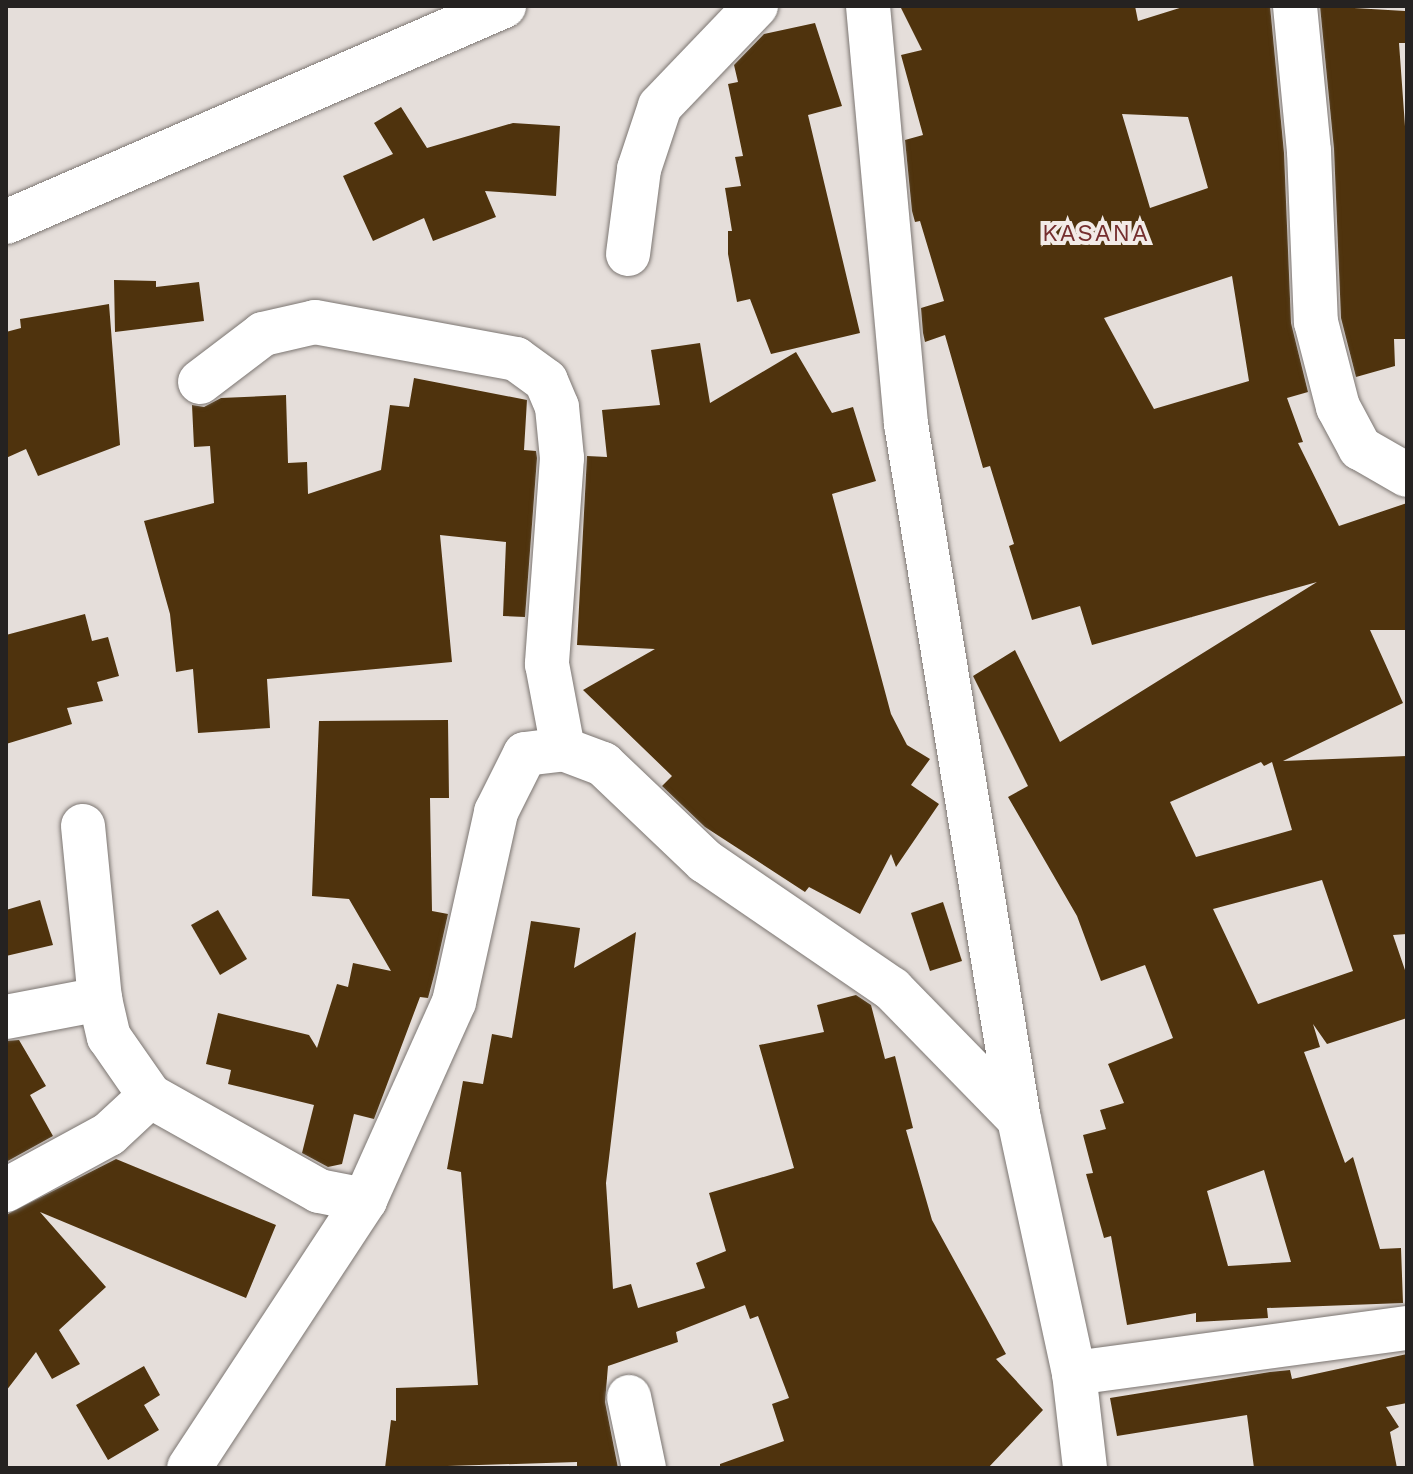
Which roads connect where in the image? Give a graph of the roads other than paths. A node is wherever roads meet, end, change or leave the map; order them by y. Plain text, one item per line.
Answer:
1 (504, 6) edge
2 (756, 6) edge
3 (868, 6) edge
4 (1295, 6) edge
5 (6, 222) edge
6 (628, 254) dead end
7 (200, 382) dead end
8 (1407, 475) edge
9 (563, 749) junction
10 (83, 826) dead end
11 (100, 999) junction
12 (6, 1017) edge
13 (150, 1096) junction
14 (1019, 1119) junction
15 (6, 1190) edge
16 (365, 1200) junction
17 (1407, 1328) edge
18 (1074, 1373) junction
19 (629, 1397) dead end
20 (189, 1468) edge
21 (644, 1468) edge
22 (1085, 1468) edge

1 - 5 street
2 - 6 street
3 - 14 street
4 - 8 street
7 - 9 street
9 - 14 street
9 - 16 street
10 - 11 street
11 - 12 street
11 - 13 street
13 - 15 street
13 - 16 street
14 - 18 street
16 - 20 street
17 - 18 street
18 - 22 street
19 - 21 street

